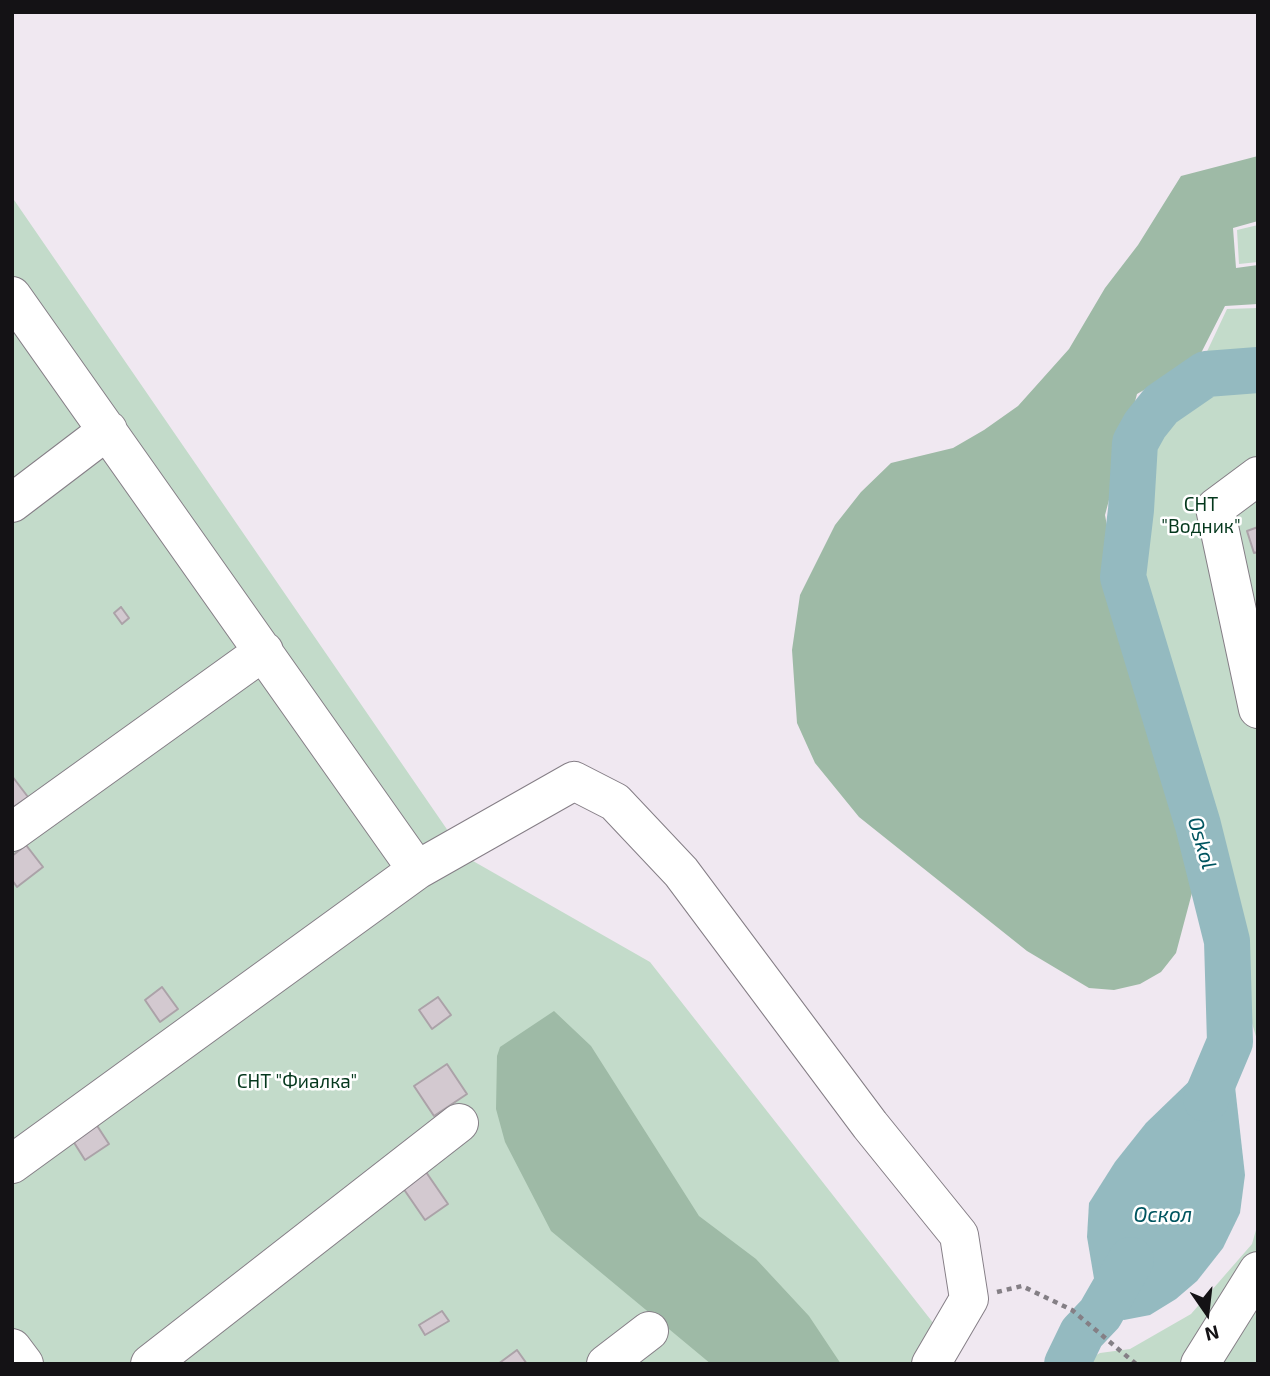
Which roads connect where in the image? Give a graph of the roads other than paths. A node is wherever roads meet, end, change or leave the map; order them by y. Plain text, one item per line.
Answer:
1 (12, 296) edge
2 (108, 430) junction
3 (1258, 476) edge
4 (12, 503) edge
5 (264, 652) junction
6 (1258, 709) edge
7 (12, 832) edge
8 (416, 870) junction
9 (458, 1123) dead end
10 (12, 1164) edge
11 (1258, 1271) edge
12 (649, 1331) dead end
13 (12, 1348) edge
14 (24, 1364) edge
15 (150, 1364) edge
16 (606, 1364) edge
17 (930, 1364) edge
18 (1200, 1364) edge

1 - 2 lane
2 - 4 lane
2 - 5 lane
3 - 6 lane
5 - 7 lane
5 - 8 lane
8 - 10 lane
8 - 17 lane
9 - 15 lane
11 - 18 lane
12 - 16 lane
13 - 14 lane

